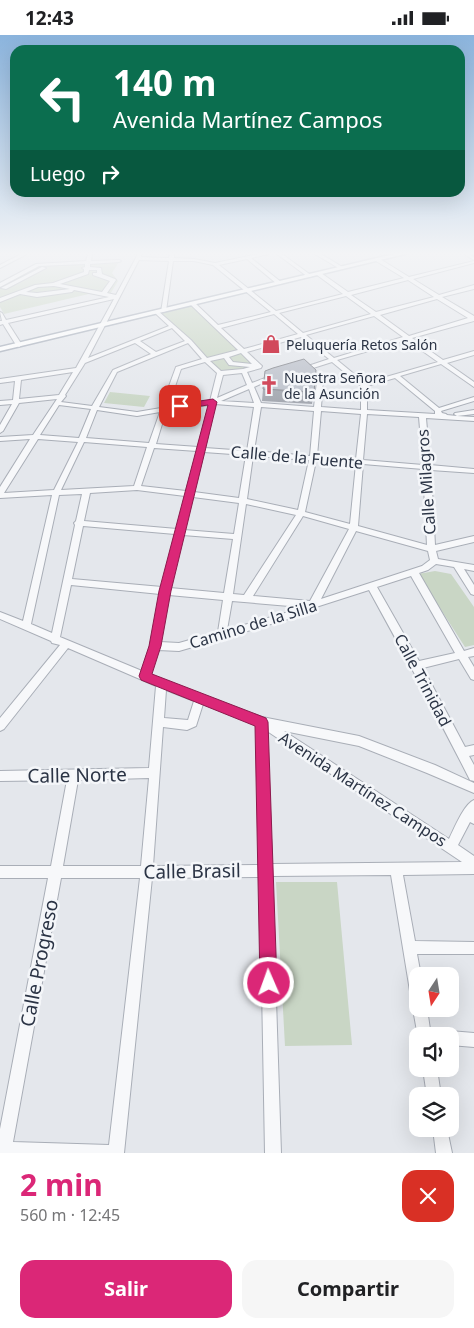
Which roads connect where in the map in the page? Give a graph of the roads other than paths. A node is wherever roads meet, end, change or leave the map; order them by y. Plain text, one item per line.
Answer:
1 (77, 306) edge
2 (113, 306) edge
3 (161, 306) edge
4 (184, 306) edge
5 (195, 306) edge
6 (265, 306) edge
7 (301, 306) edge
8 (366, 306) edge
9 (403, 306) edge
10 (454, 306) edge
11 (160, 312) junction
12 (274, 313) junction
13 (376, 313) junction
14 (0, 314) edge
15 (474, 318) edge
16 (2, 323) edge
17 (103, 325) junction
18 (173, 326) junction
19 (218, 327) junction
20 (303, 335) junction
21 (408, 336) junction
22 (135, 341) junction
23 (189, 341) junction
24 (19, 345) junction
25 (0, 349) edge
26 (242, 352) junction
27 (474, 353) edge
28 (155, 355) junction
29 (224, 356) junction
30 (332, 359) junction
31 (206, 360) junction
32 (83, 362) junction
33 (443, 362) junction
34 (259, 366) junction
35 (305, 368) junction
36 (78, 370) junction
37 (296, 370) edge
38 (244, 371) junction
39 (220, 373) junction
40 (279, 374) edge
41 (396, 376) junction
42 (270, 377) junction
43 (18, 378) junction
44 (0, 381) edge
45 (250, 385) junction
46 (364, 385) junction
47 (474, 385) edge
48 (63, 396) junction
49 (474, 399) edge
50 (16, 402) junction
51 (213, 402) junction
52 (0, 403) edge
53 (58, 403) junction
54 (258, 404) junction
55 (164, 408) junction
56 (94, 409) junction
57 (317, 409) junction
58 (474, 411) edge
59 (364, 412) junction
60 (438, 413) junction
61 (422, 415) junction
62 (474, 419) edge
63 (0, 431) edge
64 (37, 437) junction
65 (0, 439) edge
66 (82, 440) junction
67 (152, 445) junction
68 (202, 449) junction
69 (250, 453) junction
70 (314, 458) junction
71 (358, 462) junction
72 (427, 467) junction
73 (474, 471) edge
74 (137, 488) junction
75 (86, 492) junction
76 (56, 493) junction
77 (190, 494) junction
78 (0, 495) edge
79 (243, 501) junction
80 (301, 513) junction
81 (78, 523) junction
82 (354, 527) junction
83 (180, 533) junction
84 (237, 537) junction
85 (474, 539) edge
86 (431, 549) junction
87 (435, 561) junction
88 (458, 567) junction
89 (474, 568) edge
90 (413, 571) junction
91 (68, 582) junction
92 (371, 585) junction
93 (165, 591) junction
94 (474, 592) edge
95 (228, 597) junction
96 (246, 599) junction
97 (313, 605) junction
98 (0, 615) edge
99 (26, 626) junction
100 (222, 634) junction
101 (60, 642) junction
102 (155, 646) junction
103 (474, 652) edge
104 (461, 655) junction
105 (416, 666) junction
106 (145, 676) junction
107 (474, 676) edge
108 (161, 684) junction
109 (200, 699) junction
110 (158, 722) junction
111 (262, 722) junction
112 (0, 725) edge
113 (474, 750) edge
114 (461, 753) junction
115 (154, 773) junction
116 (74, 774) junction
117 (0, 776) edge
118 (474, 776) edge
119 (474, 788) edge
120 (474, 805) edge
121 (470, 817) edge
122 (451, 847) junction
123 (474, 863) edge
124 (474, 868) edge
125 (396, 869) junction
126 (266, 870) junction
127 (0, 872) edge
128 (56, 872) junction
129 (147, 872) junction
130 (409, 947) junction
131 (474, 949) edge
132 (413, 967) edge
133 (459, 1038) edge
134 (474, 1039) edge
135 (441, 1137) edge
136 (2, 1150) edge
137 (114, 1153) edge
138 (273, 1153) edge
139 (444, 1153) edge

1 - 16 street
2 - 17 street
3 - 11 street
4 - 11 main road
5 - 19 street
6 - 12 street
7 - 12 street
8 - 13 street
9 - 13 street
10 - 15 street
11 - 17 main road
11 - 18 street
12 - 19 street
12 - 20 street
13 - 20 street
13 - 21 street
14 - 16 street
15 - 21 street
16 - 24 street
17 - 24 main road
17 - 32 street
18 - 22 street
18 - 23 street
19 - 26 street
20 - 26 street
20 - 30 street
21 - 30 street
21 - 33 street
22 - 28 street
22 - 32 street
23 - 28 street
23 - 31 street
24 - 25 main road
26 - 29 street
26 - 34 street
27 - 33 street
28 - 56 street
29 - 31 street
29 - 34 street
30 - 35 street
30 - 46 street
31 - 39 street
31 - 55 street
32 - 36 street
33 - 41 street
33 - 47 street
34 - 38 street
34 - 42 street
35 - 37 street
35 - 57 street
36 - 43 street
36 - 48 street
38 - 39 street
38 - 45 street
39 - 51 street
40 - 42 street
41 - 46 street
41 - 60 street
42 - 45 street
43 - 44 street
43 - 50 street
45 - 51 street
45 - 54 street
46 - 59 street
48 - 50 street
48 - 53 street
49 - 60 street
50 - 52 street
50 - 63 street
51 - 54 street
51 - 55 street
51 - 68 street
53 - 56 street
53 - 64 street
54 - 57 street
54 - 69 street
55 - 56 street
55 - 67 street
56 - 66 street
57 - 59 street
57 - 70 street
58 - 60 street
59 - 61 street
59 - 71 street
60 - 61 street
60 - 62 street
61 - 72 street, Calle Milagros
64 - 65 street, Calle de la Fuente
64 - 66 street, Calle de la Fuente
64 - 78 street
66 - 67 street, Calle de la Fuente
66 - 76 street
67 - 68 street, Calle de la Fuente
67 - 74 street
68 - 69 street, Calle de la Fuente
68 - 77 street
69 - 70 street, Calle de la Fuente
69 - 79 street
70 - 71 street, Calle de la Fuente
70 - 80 street
71 - 72 street, Calle de la Fuente
71 - 82 street
72 - 73 street, Calle de la Fuente
72 - 86 street, Calle Milagros
74 - 75 street
74 - 77 street
75 - 76 street
75 - 81 street
76 - 78 street
76 - 99 street
77 - 79 street
77 - 83 street
79 - 80 street
79 - 84 street
80 - 82 street
80 - 96 street
81 - 83 street
81 - 91 street
82 - 86 street
82 - 97 street
83 - 84 street
83 - 93 street
84 - 95 street
85 - 86 street
86 - 87 street, Calle Milagros
87 - 88 street
87 - 90 street, Camino de la Silla
88 - 89 street
88 - 94 street
90 - 92 street, Camino de la Silla
90 - 104 street
91 - 93 street
91 - 101 street
92 - 97 street, Camino de la Silla
92 - 105 street, Calle Trinidad
93 - 95 street
93 - 102 street
95 - 96 street
95 - 100 street
96 - 97 street
97 - 100 street, Camino de la Silla
98 - 99 street, Avenida Martínez Campos
99 - 101 street, Avenida Martínez Campos
100 - 102 street, Camino de la Silla
101 - 106 street, Avenida Martínez Campos
101 - 112 street
102 - 106 street
103 - 104 street
104 - 105 street
104 - 107 street
105 - 114 street, Calle Trinidad
106 - 108 street, Avenida Martínez Campos
108 - 109 street, Avenida Martínez Campos
108 - 110 street
109 - 110 street
109 - 111 street, Avenida Martínez Campos
110 - 115 street
111 - 119 street
111 - 122 street, Avenida Martínez Campos
111 - 126 street
113 - 114 street
114 - 118 street, Calle Trinidad
115 - 116 street, Calle Norte
115 - 129 street
116 - 117 street, Calle Norte
116 - 128 street, Calle Progreso
120 - 121 street
121 - 122 street
122 - 123 street, Avenida Martínez Campos
124 - 125 street, Calle Brasil
125 - 126 street, Calle Brasil
125 - 130 street
126 - 129 street, Calle Brasil
126 - 138 street
127 - 128 street, Calle Brasil
128 - 129 street, Calle Brasil
128 - 136 street, Calle Progreso
129 - 137 street
130 - 131 street
130 - 132 street
133 - 134 street
135 - 139 street
136 - 137 street

